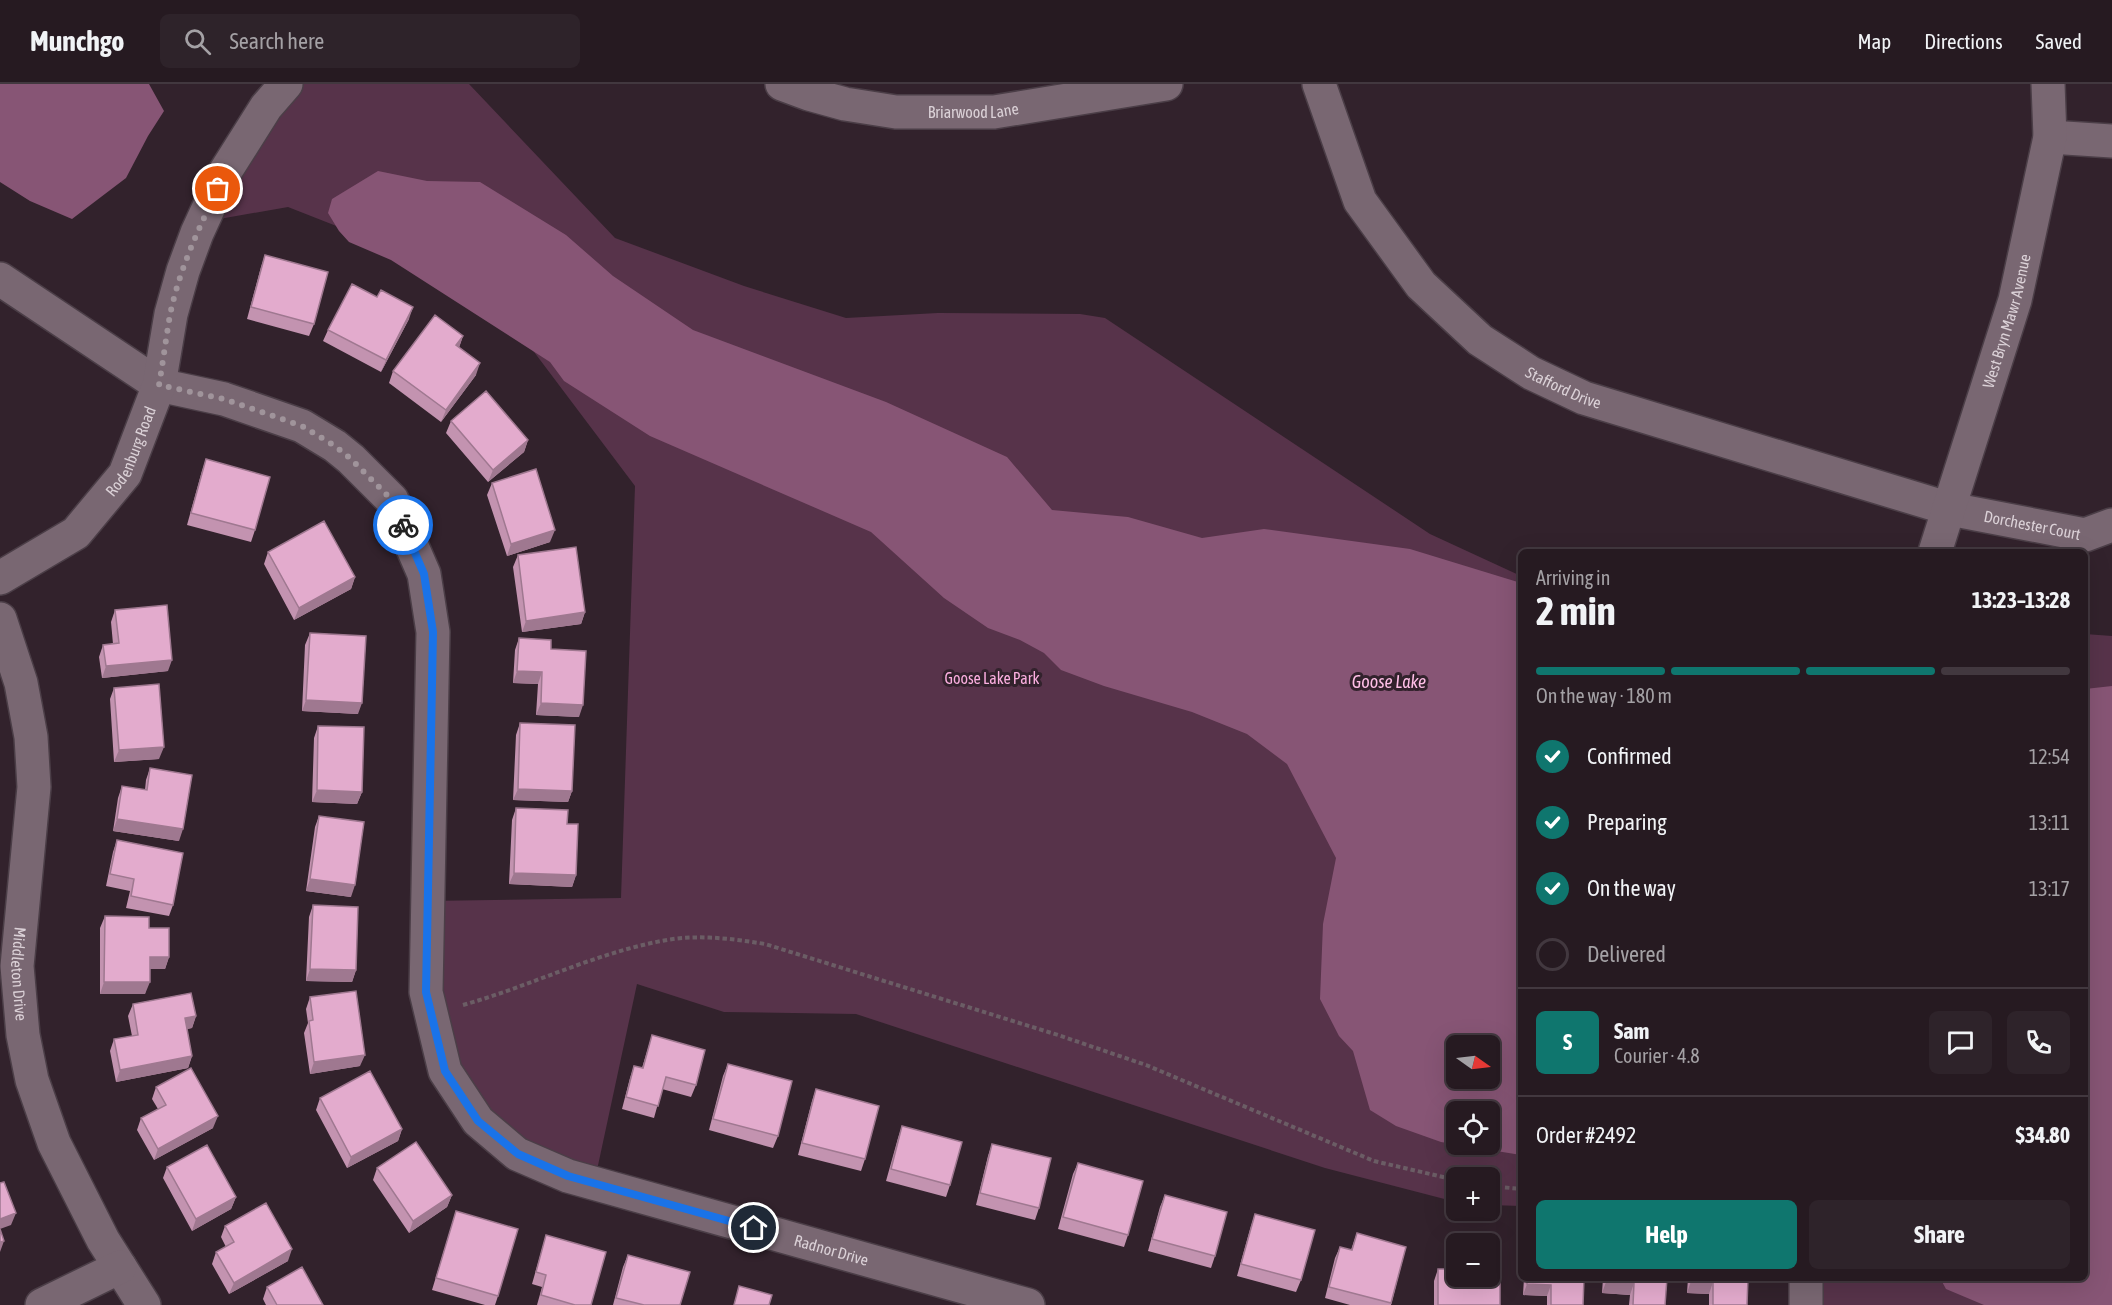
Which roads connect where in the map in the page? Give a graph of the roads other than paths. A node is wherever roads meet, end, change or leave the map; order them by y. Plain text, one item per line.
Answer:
1 (286, 84) edge
2 (782, 84) edge
3 (1166, 84) edge
4 (1319, 84) edge
5 (2048, 84) edge
6 (2050, 137) junction
7 (2112, 141) edge
8 (0, 279) edge
9 (159, 385) junction
10 (1950, 509) junction
11 (2112, 525) edge
12 (1936, 549) edge
13 (0, 578) edge
14 (0, 619) edge
15 (8, 966) edge
16 (120, 1267) junction
17 (1806, 1281) edge
18 (42, 1305) edge
19 (144, 1305) edge
20 (1028, 1305) edge
21 (1806, 1305) edge

1 - 9 street, Rodenburg Road
2 - 3 street, Briarwood Lane
4 - 10 street, Stafford Drive
5 - 6 street, West Bryn Mawr Avenue
6 - 7 street
6 - 10 street, West Bryn Mawr Avenue
8 - 9 street
9 - 13 street, Rodenburg Road
9 - 20 street, Radnor Drive
10 - 11 street, Dorchester Court
10 - 12 street, West Bryn Mawr Avenue
14 - 15 street, Middleton Drive
15 - 16 street, Middleton Drive
16 - 18 street
16 - 19 street, Middleton Drive
17 - 21 street

